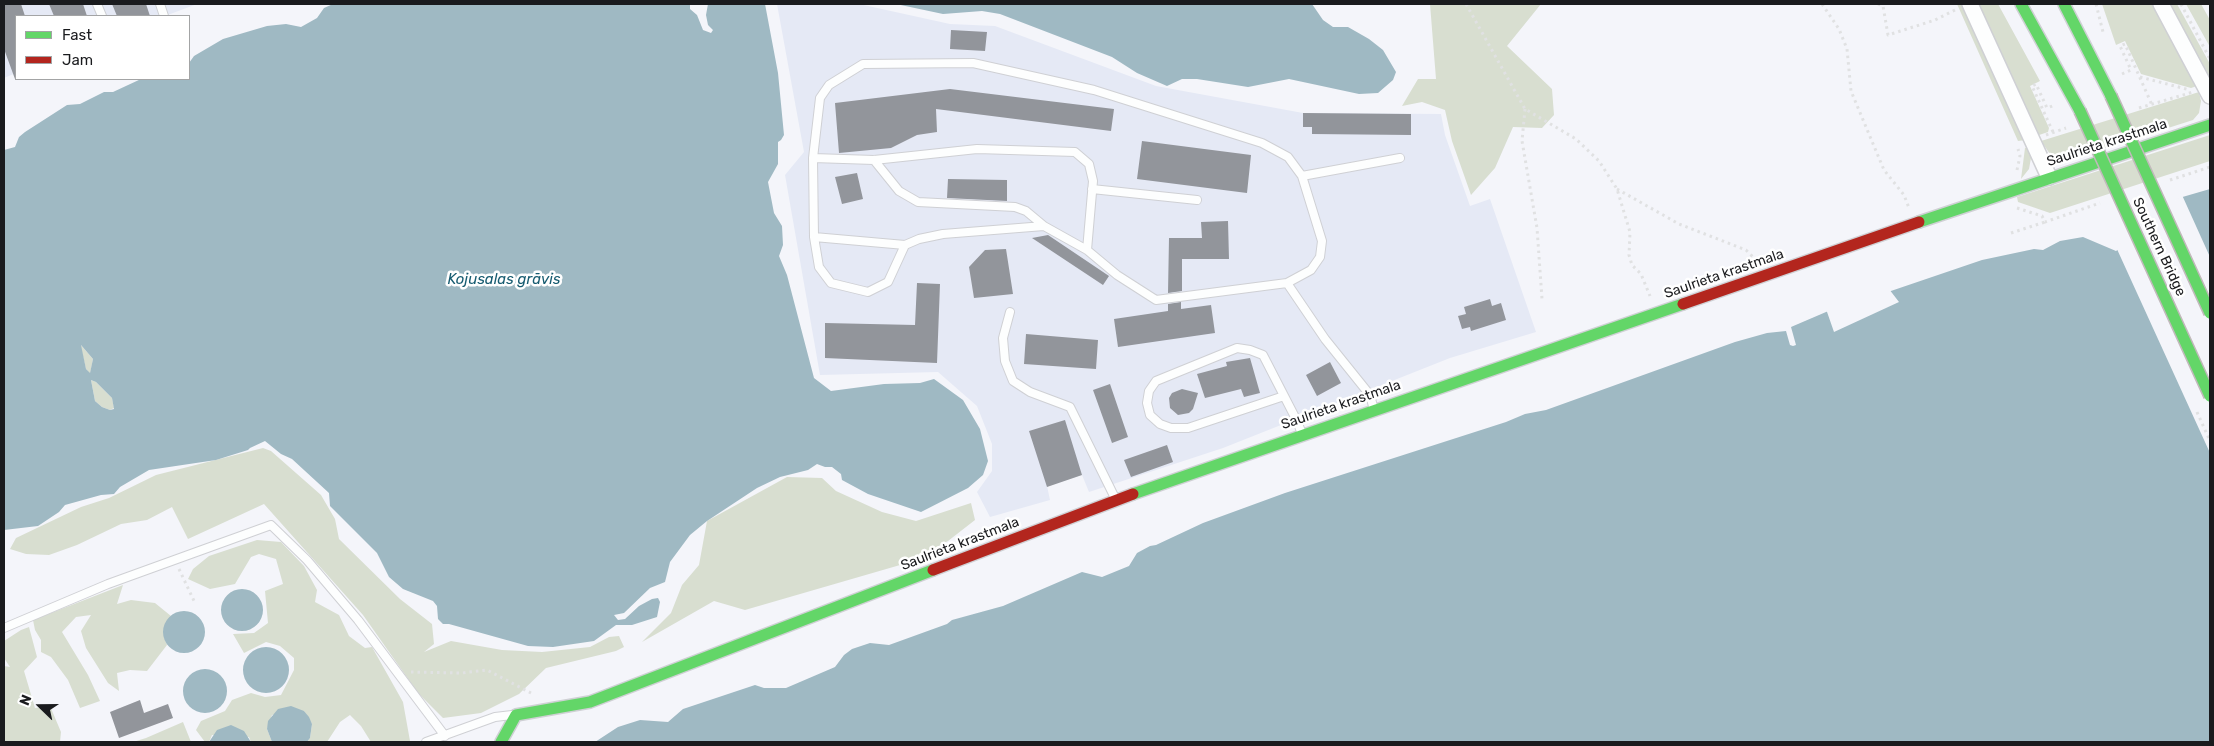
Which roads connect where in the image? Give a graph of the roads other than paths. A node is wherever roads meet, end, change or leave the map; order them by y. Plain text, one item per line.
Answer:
1 (2021, 4) edge
2 (2034, 4) edge
3 (2064, 4) edge
4 (2160, 4) edge
5 (1963, 6) edge
6 (2091, 32) dead end
7 (2111, 96) junction
8 (2210, 96) edge
9 (2080, 111) junction
10 (2210, 125) edge
11 (813, 158) junction
12 (1400, 158) dead end
13 (874, 160) junction
14 (1302, 176) junction
15 (2049, 177) junction
16 (1092, 189) junction
17 (1198, 200) dead end
18 (1044, 226) junction
19 (814, 237) junction
20 (904, 245) junction
21 (1087, 250) junction
22 (1287, 283) junction
23 (1010, 312) dead end
24 (2210, 313) edge
25 (1284, 396) junction
26 (2210, 396) edge
27 (1374, 410) junction
28 (1302, 434) junction
29 (1115, 500) junction
30 (4, 628) edge
31 (516, 715) junction
32 (445, 736) junction
33 (426, 742) edge
34 (501, 742) edge

1 - 9 main road
2 - 9 main road
3 - 7 main road
4 - 8 street
5 - 15 street
6 - 7 main road
7 - 24 main road, Southern Bridge, bridge
9 - 26 main road, Southern Bridge, bridge
10 - 15 main road, Saulrieta krastmala
11 - 13 lane
11 - 14 lane
11 - 19 lane
12 - 14 lane
13 - 16 lane
13 - 18 lane
14 - 22 lane
15 - 27 main road, Saulrieta krastmala
16 - 17 lane
16 - 21 lane
18 - 20 lane
18 - 21 lane
19 - 20 lane
19 - 20 lane
21 - 22 lane
22 - 27 lane
23 - 29 lane
25 - 25 lane
25 - 28 lane
27 - 28 main road, Saulrieta krastmala
28 - 29 main road, Saulrieta krastmala
29 - 31 main road, Saulrieta krastmala
30 - 32 lane
31 - 32 lane
31 - 34 main road
32 - 33 lane

